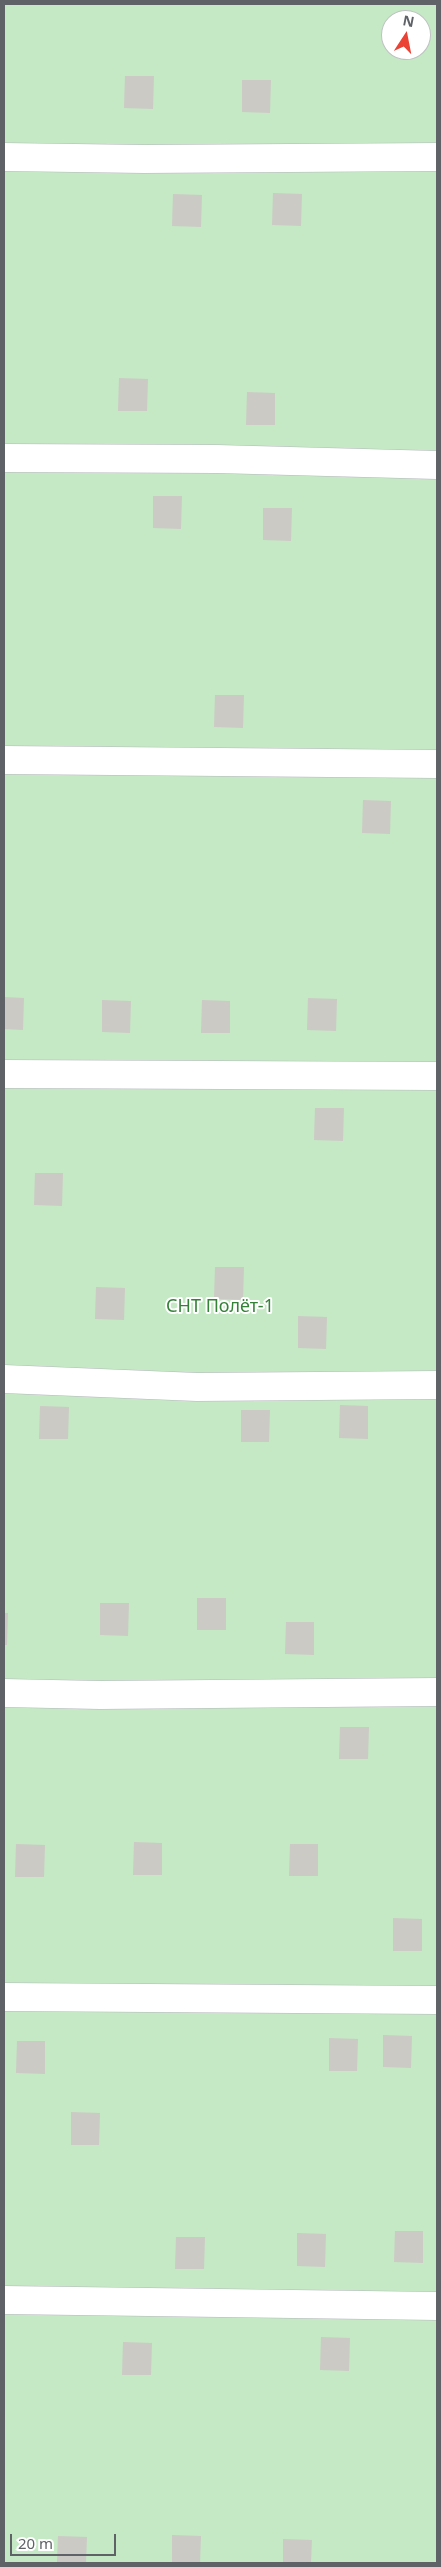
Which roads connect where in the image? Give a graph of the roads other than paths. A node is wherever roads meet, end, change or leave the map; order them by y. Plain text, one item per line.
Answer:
1 (4, 157) edge
2 (437, 157) edge
3 (4, 458) edge
4 (437, 465) edge
5 (4, 760) edge
6 (437, 764) edge
7 (4, 1074) edge
8 (437, 1076) edge
9 (4, 1379) edge
10 (437, 1385) edge
11 (437, 1692) edge
12 (4, 1693) edge
13 (4, 1997) edge
14 (437, 2000) edge
15 (4, 2300) edge
16 (437, 2306) edge

1 - 2 lane
3 - 4 lane
5 - 6 lane
7 - 8 lane
9 - 10 lane
11 - 12 lane
13 - 14 lane
15 - 16 lane

